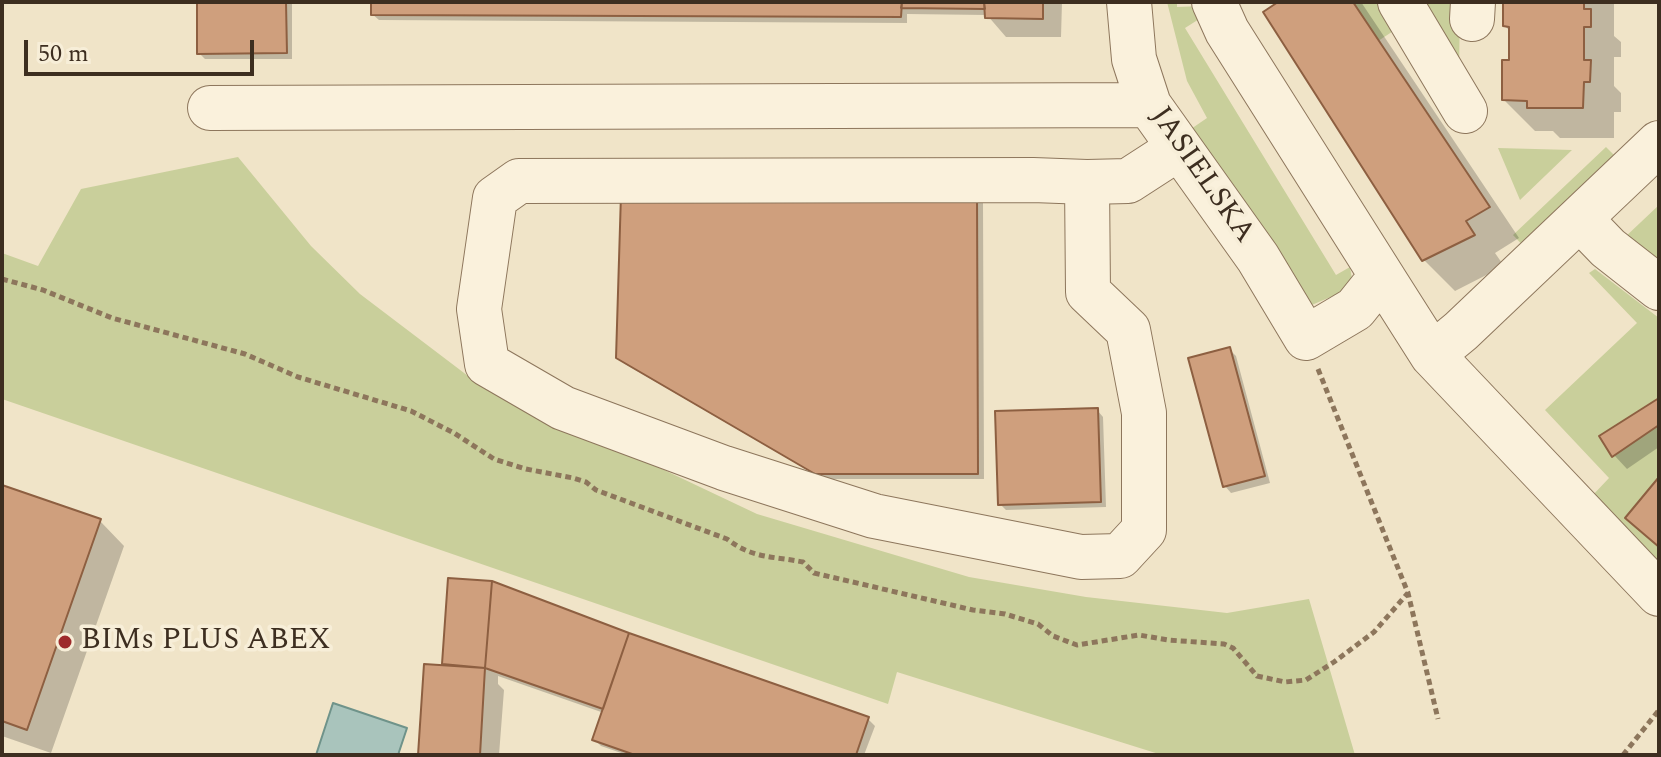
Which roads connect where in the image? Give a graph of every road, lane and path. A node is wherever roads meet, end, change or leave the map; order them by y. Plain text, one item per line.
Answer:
1 (1129, 2) edge
2 (1214, 2) edge
3 (1400, 2) edge
4 (1149, 105) junction
5 (210, 108) dead end
6 (1465, 111) dead end
7 (1659, 143) edge
8 (1179, 148) junction
9 (1087, 182) junction
10 (1580, 219) junction
11 (2, 279) edge
12 (1385, 281) junction
13 (1659, 288) edge
14 (1306, 338) junction
15 (1432, 355) junction
16 (1408, 593) junction
17 (1659, 594) edge
18 (1659, 710) edge
19 (1438, 719) dead end
20 (1623, 755) edge

1 - 4 street, JASIELSKA
2 - 12 street
3 - 6 street
4 - 5 street
4 - 8 street, JASIELSKA
7 - 10 street
8 - 9 street
8 - 14 street, JASIELSKA
9 - 9 street
10 - 13 street
10 - 15 street
11 - 16 path
12 - 14 street
12 - 15 street
14 - 16 path
15 - 17 street
16 - 19 path
18 - 20 path

